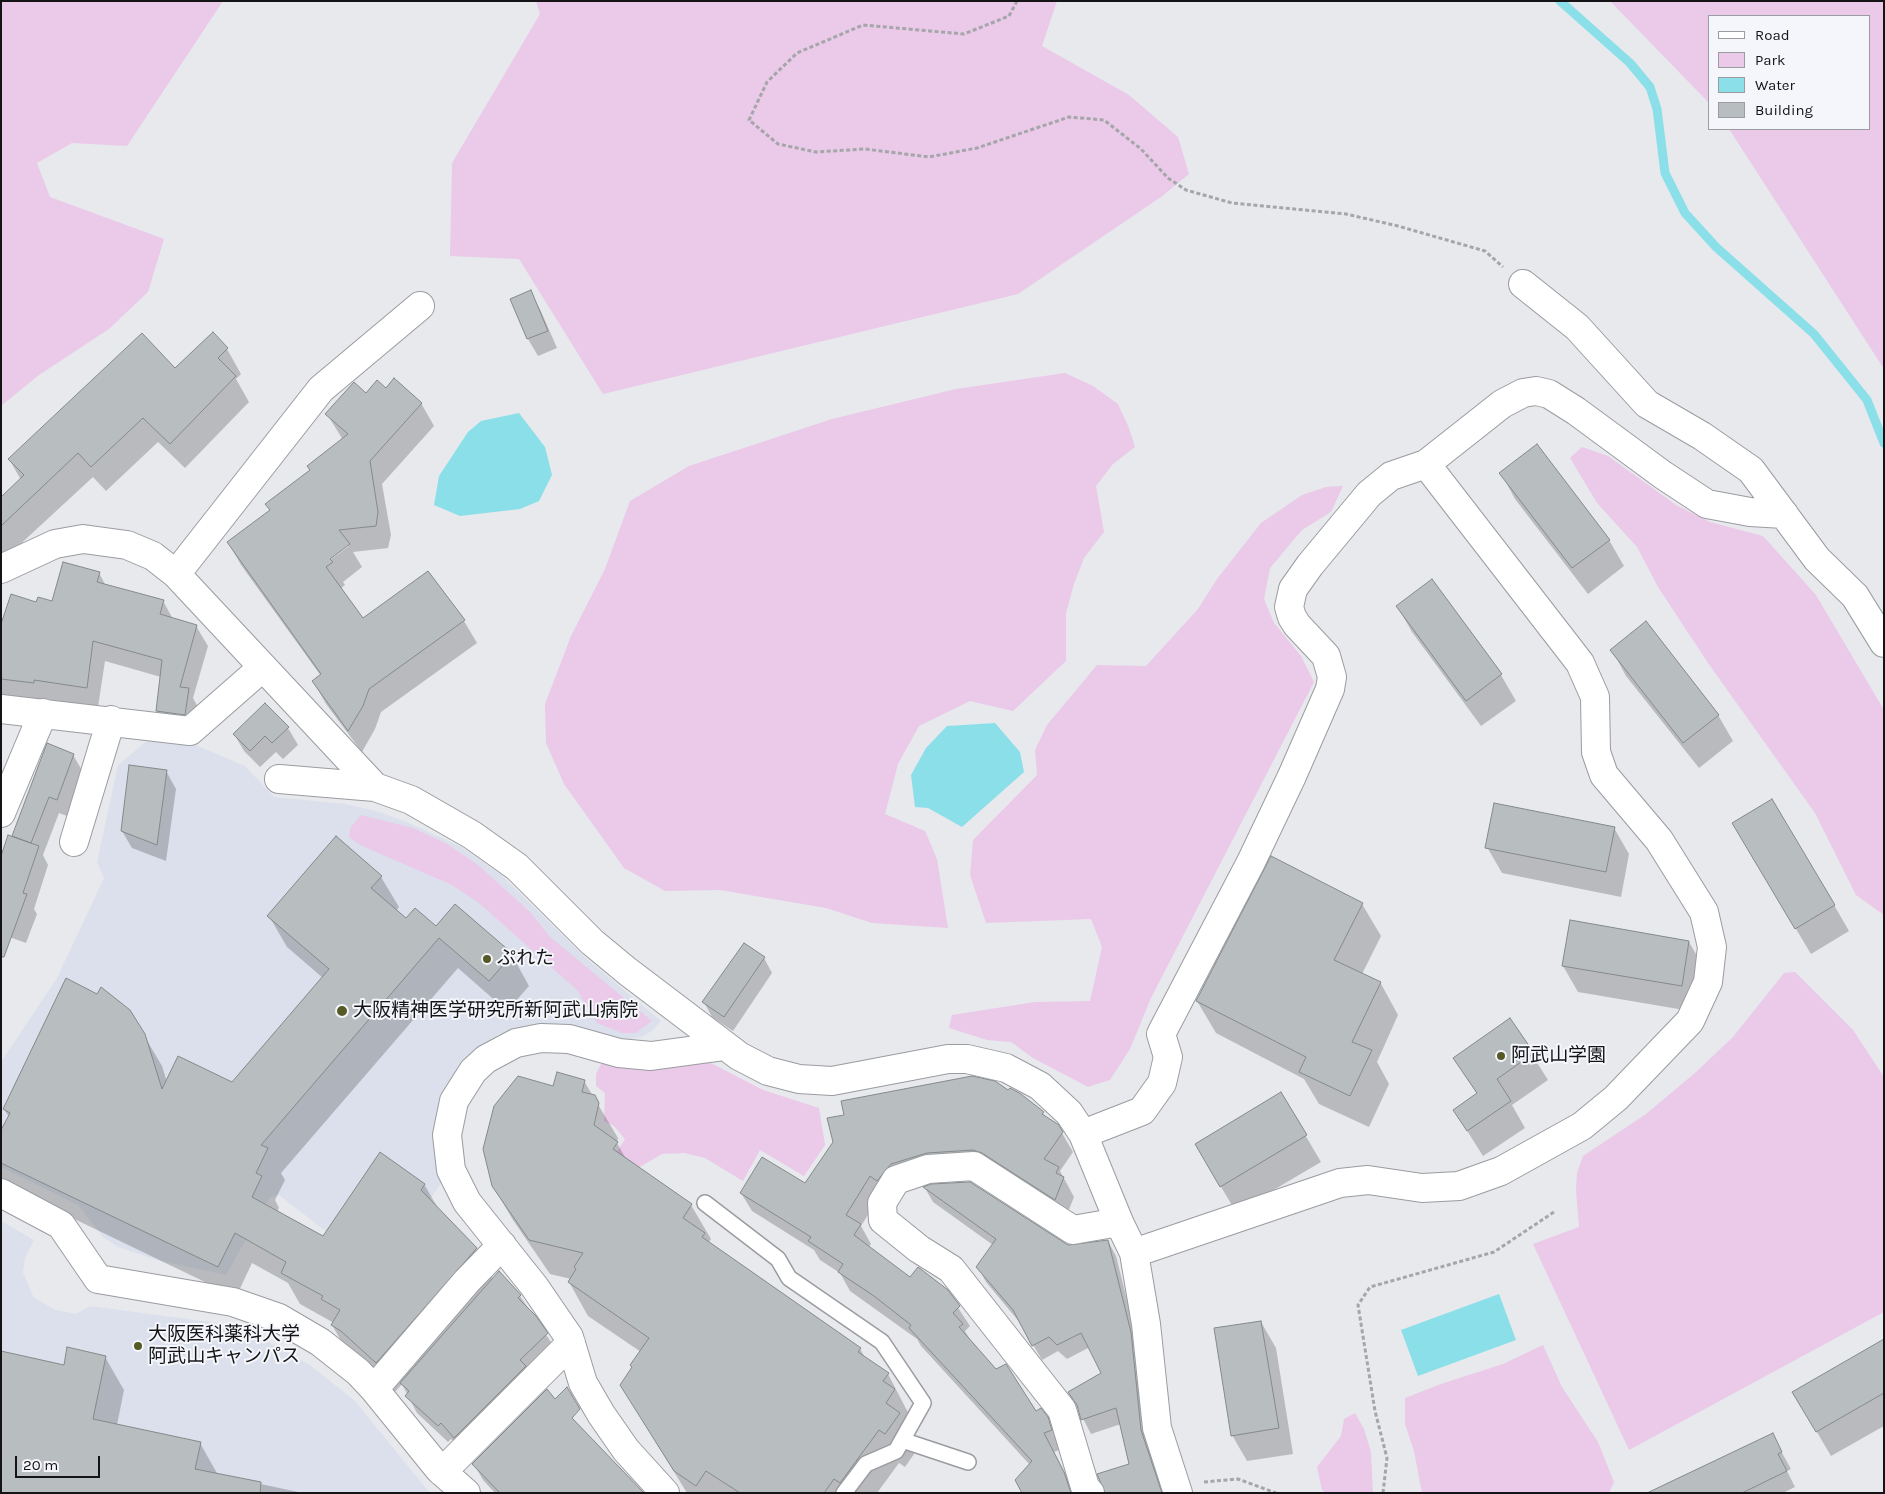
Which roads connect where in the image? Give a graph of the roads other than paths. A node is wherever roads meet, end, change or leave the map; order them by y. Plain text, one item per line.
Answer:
1 (1523, 284) road end
2 (420, 306) dead end
3 (1426, 464) junction
4 (1784, 514) junction
5 (1, 570) edge
6 (176, 574) junction
7 (1884, 644) edge
8 (263, 667) junction
9 (1, 709) edge
10 (42, 712) junction
11 (111, 720) junction
12 (279, 779) dead end
13 (375, 787) junction
14 (1, 813) edge
15 (74, 842) dead end
16 (725, 1046) junction
17 (1083, 1134) junction
18 (1, 1193) edge
19 (705, 1203) dead end
20 (1119, 1222) junction
21 (502, 1245) junction
22 (1134, 1253) junction
23 (571, 1343) junction
24 (374, 1389) junction
25 (902, 1440) junction
26 (968, 1462) dead end
27 (442, 1472) junction
28 (1177, 1489) edge
29 (466, 1493) edge
30 (665, 1493) edge
31 (844, 1493) edge
32 (1090, 1493) edge

1 - 4 street
2 - 6 street
3 - 4 street
3 - 17 street
3 - 22 street
4 - 7 street
5 - 6 street
6 - 8 street
8 - 11 street
8 - 13 street
9 - 10 street
10 - 11 street
10 - 14 street
11 - 15 street
12 - 13 street
13 - 16 street
16 - 17 street
16 - 21 street
17 - 20 street
18 - 24 street
19 - 25 lane
20 - 22 street
20 - 32 street
21 - 23 street
21 - 24 street
22 - 28 street
23 - 27 street
23 - 30 street
24 - 27 street
25 - 26 lane
25 - 31 lane
27 - 29 street

